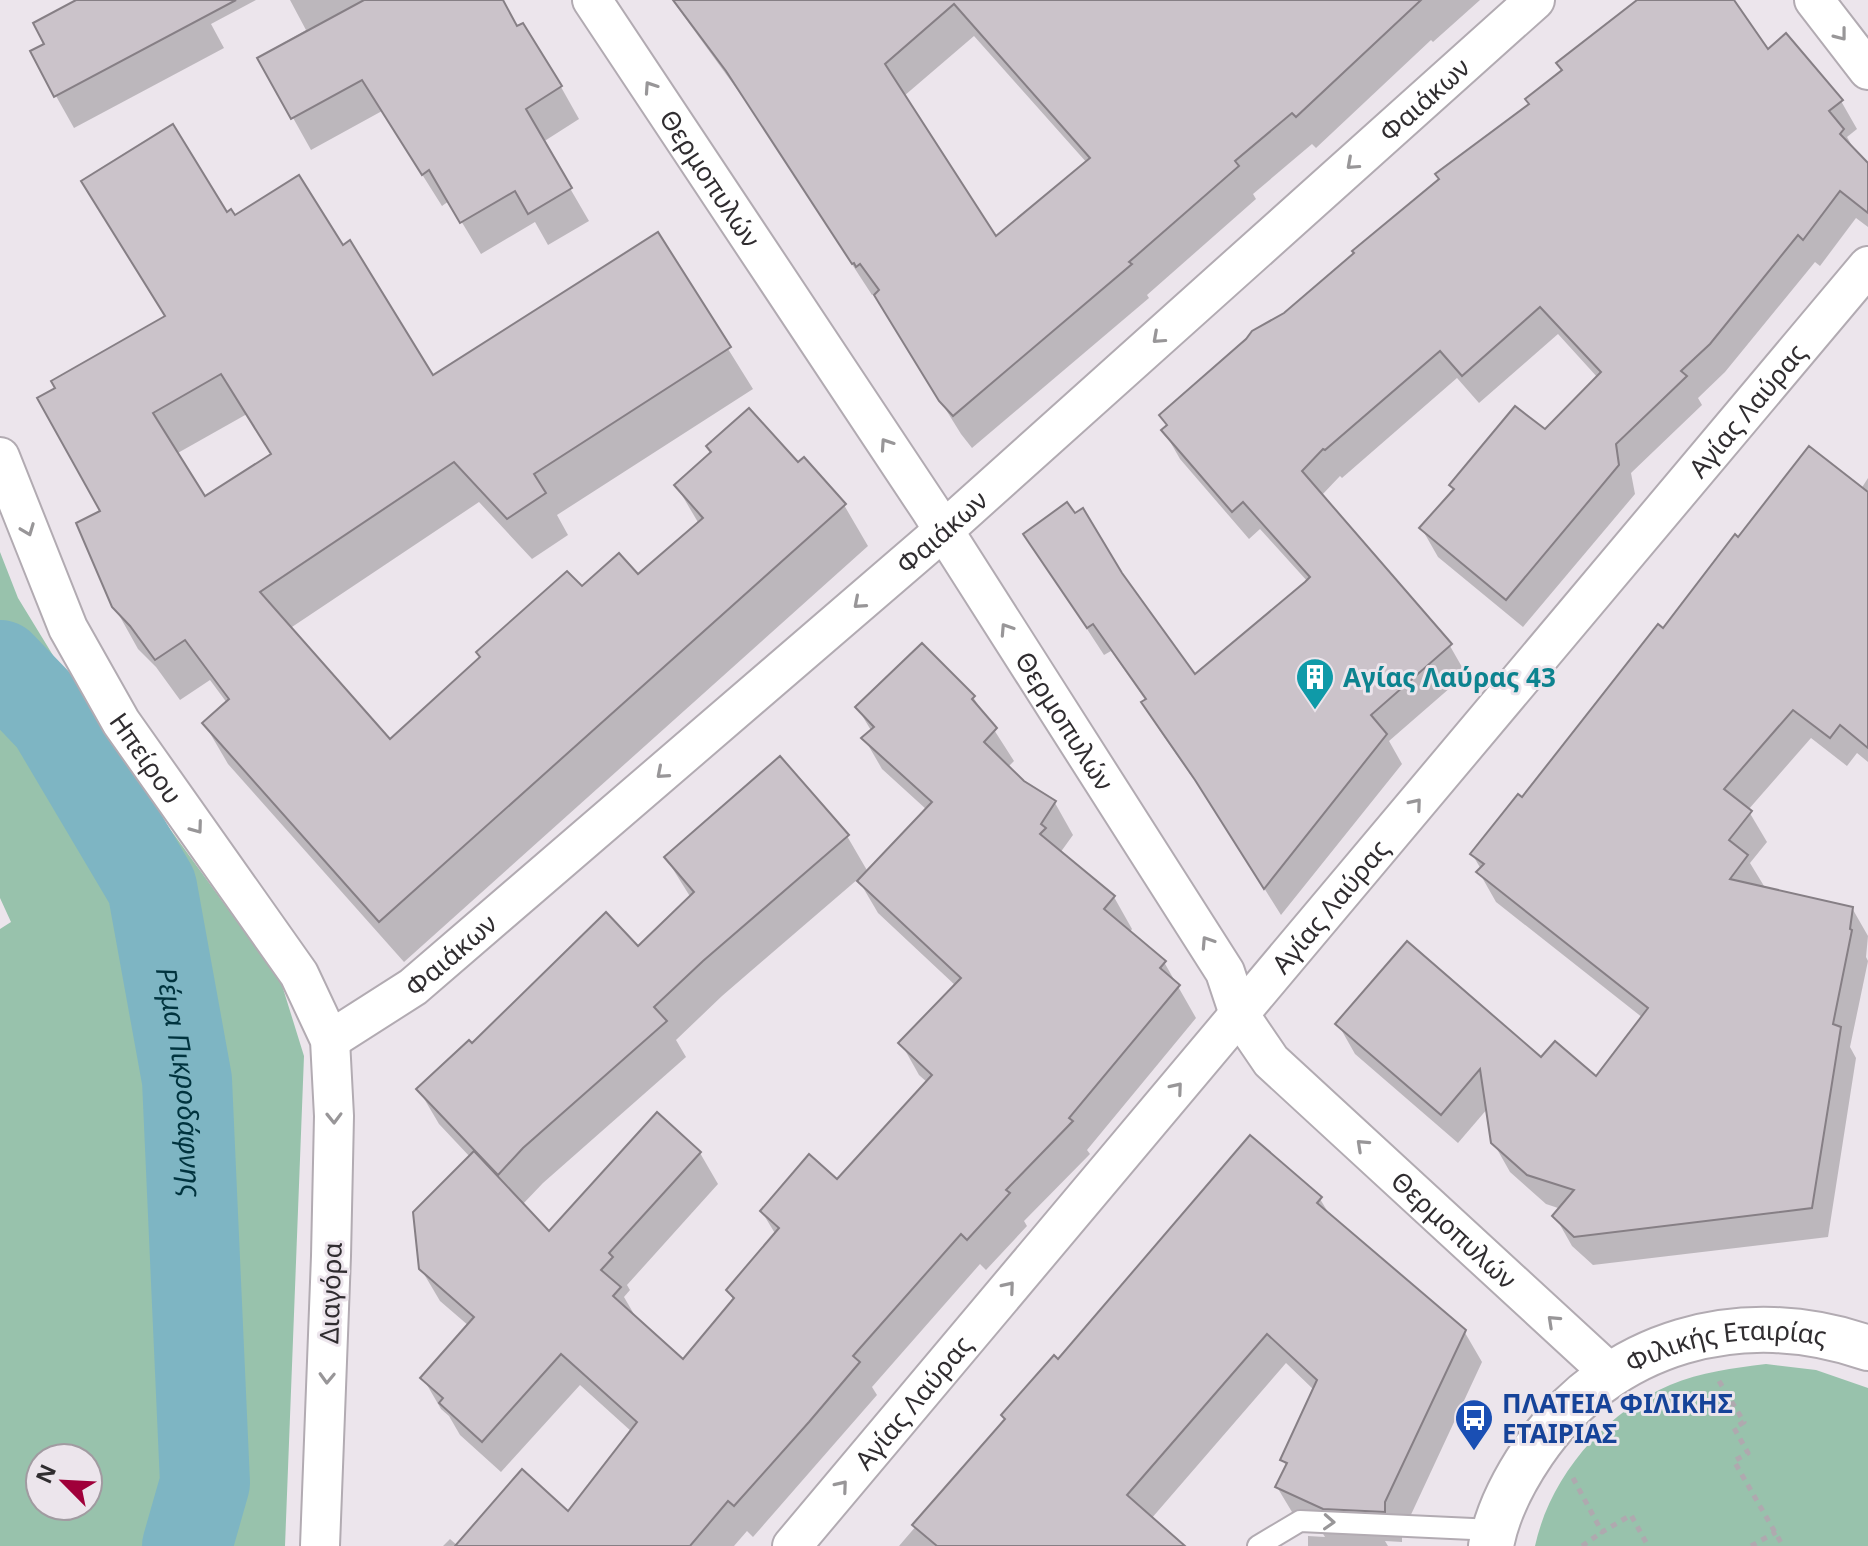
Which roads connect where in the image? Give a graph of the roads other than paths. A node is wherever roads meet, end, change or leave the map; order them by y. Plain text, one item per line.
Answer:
1 (592, 0) edge
2 (1535, 0) edge
3 (1814, 0) edge
4 (1868, 70) edge
5 (1868, 266) edge
6 (0, 457) edge
7 (943, 531) junction
8 (1239, 1014) junction
9 (330, 1040) junction
10 (1868, 1348) edge
11 (1611, 1374) junction
12 (1493, 1538) edge
13 (320, 1546) edge
14 (792, 1546) edge
15 (1258, 1546) edge

7 -> 1 street, Θερμοπυλών
2 -> 7 street, Φαιάκων
3 -> 4 street
8 -> 5 street, Αγίας Λαύρας
6 -> 9 street, Ηπείρου
8 -> 7 street, Θερμοπυλών
7 -> 9 street, Φαιάκων
11 -> 8 street, Θερμοπυλών
14 -> 8 street, Αγίας Λαύρας
9 -> 13 street, Διαγόρα
10 - 11 street, Φιλικής Εταιρίας
11 - 12 street, Φιλικής Εταιρίας
15 -> 12 lane

